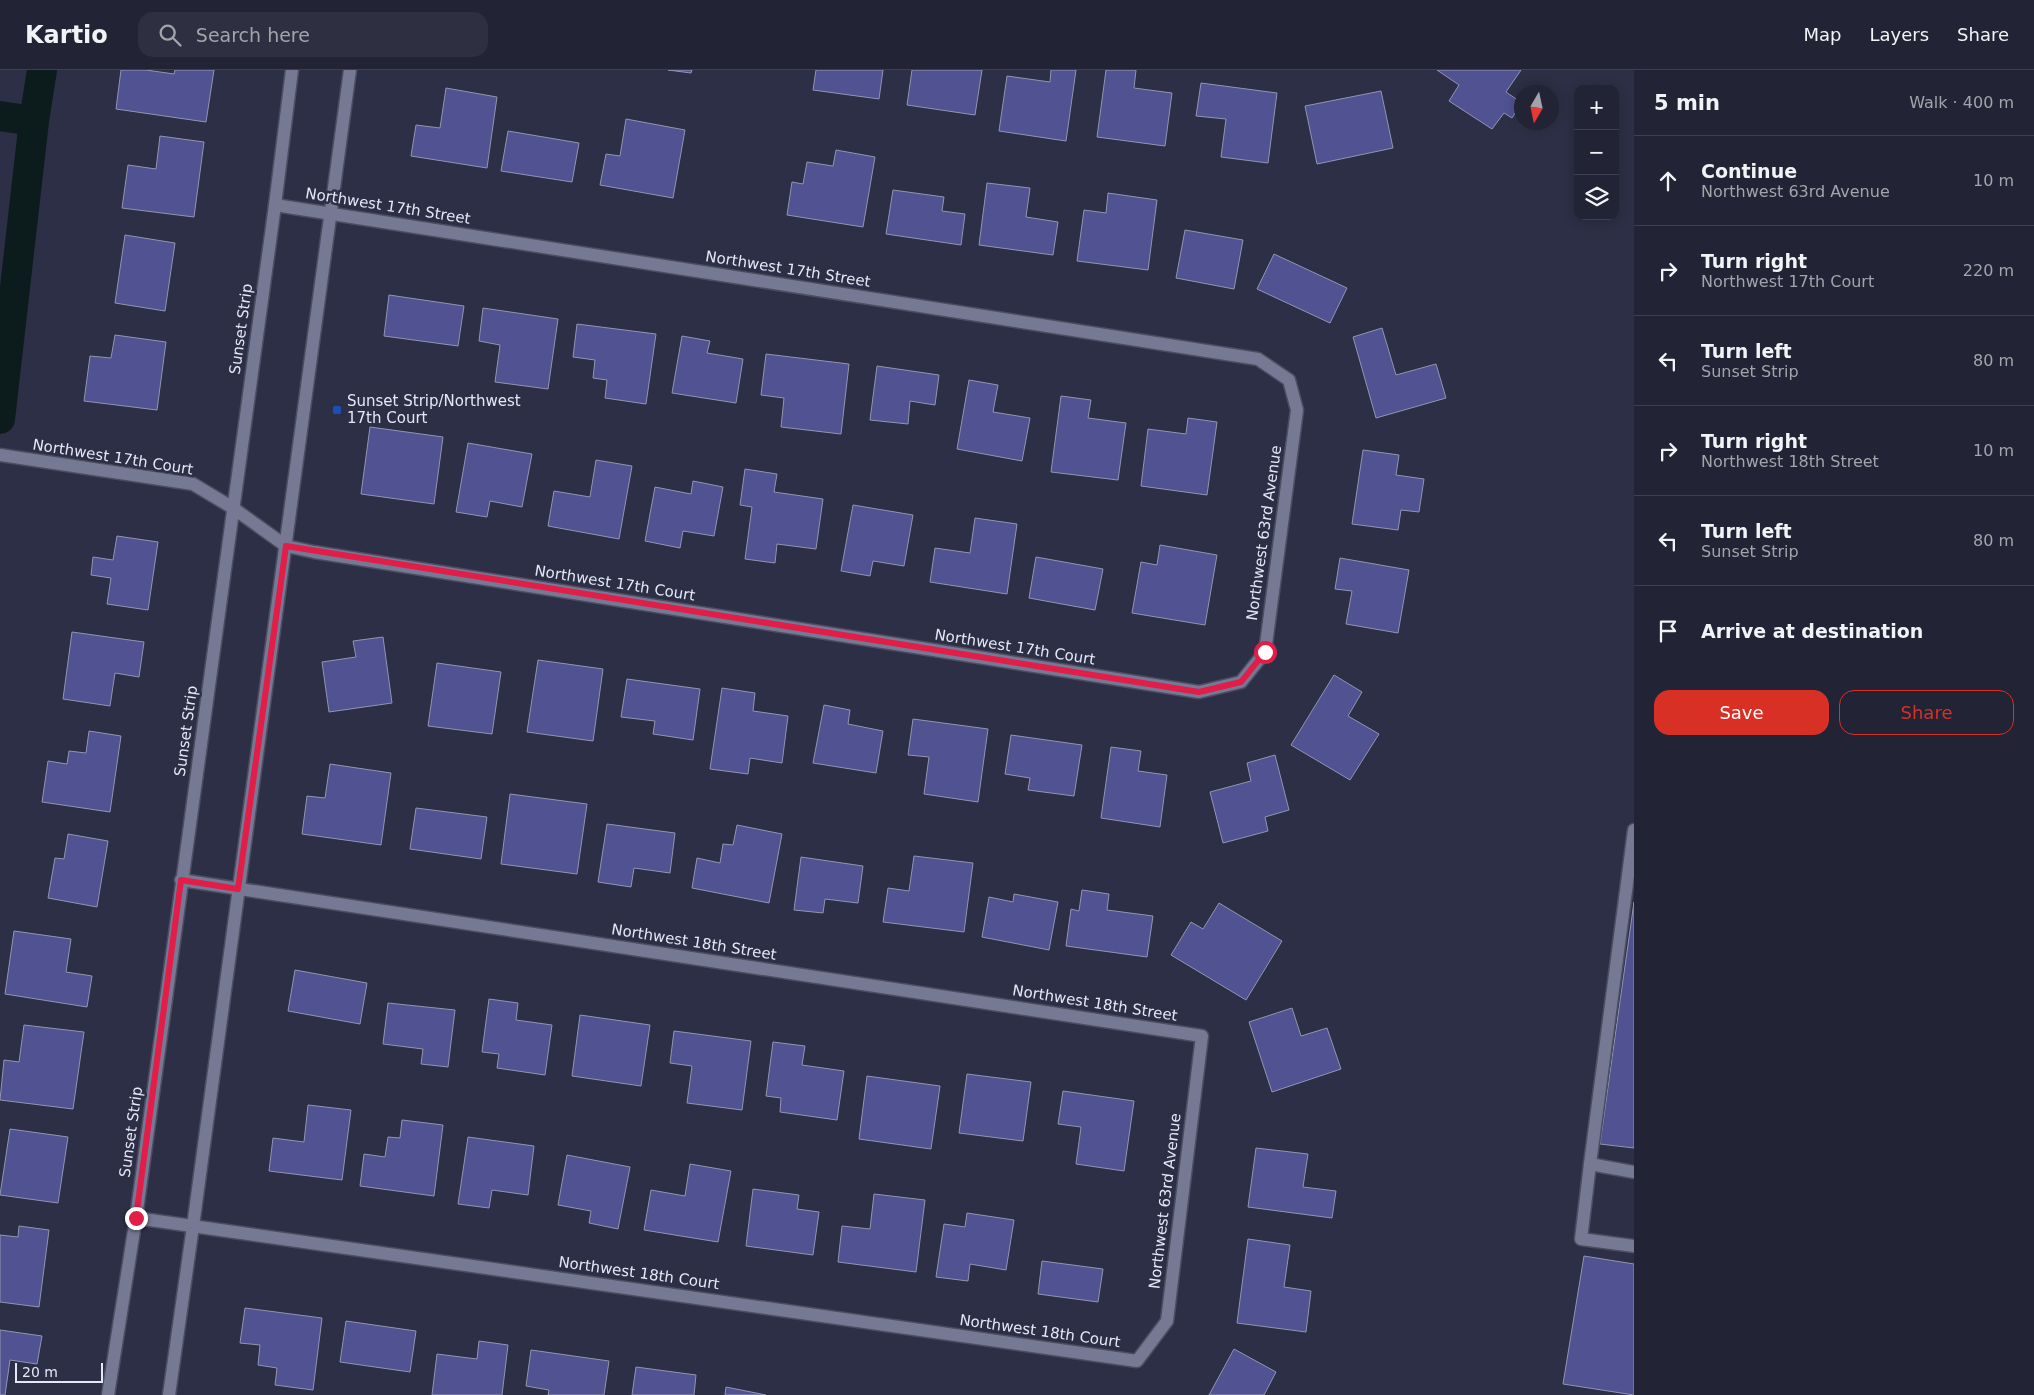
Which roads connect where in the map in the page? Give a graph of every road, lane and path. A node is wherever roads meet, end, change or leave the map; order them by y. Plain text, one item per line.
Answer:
1 (292, 70) edge
2 (350, 70) edge
3 (275, 205) junction
4 (331, 214) junction
5 (1289, 380) joint
6 (0, 455) edge
7 (233, 508) junction
8 (286, 546) junction
9 (1241, 682) joint
10 (1634, 830) edge
11 (181, 880) junction
12 (238, 889) junction
13 (1202, 1036) joint
14 (1590, 1164) junction
15 (1634, 1172) edge
16 (136, 1218) junction
17 (193, 1226) junction
18 (1634, 1246) edge
19 (1137, 1361) joint
20 (108, 1395) edge
21 (169, 1395) edge

1 - 3 street, Sunset Strip
2 - 4 street
3 - 4 street, Northwest 17th Street
3 - 7 street, Sunset Strip
4 - 5 street, Northwest 17th Street
4 - 8 street
5 - 9 street, Northwest 63rd Avenue
6 - 7 street, Northwest 17th Court
7 - 8 street, Northwest 17th Court
7 - 11 street, Sunset Strip
8 - 9 street, Northwest 17th Court
8 - 12 street
10 - 14 street
11 - 12 street, Northwest 18th Street
11 - 16 street, Sunset Strip
12 - 13 street, Northwest 18th Street
12 - 17 street
13 - 19 street, Northwest 63rd Avenue
14 - 15 street
14 - 18 street
16 - 17 street, Northwest 18th Court
16 - 20 street, Sunset Strip
17 - 19 street, Northwest 18th Court
17 - 21 street

